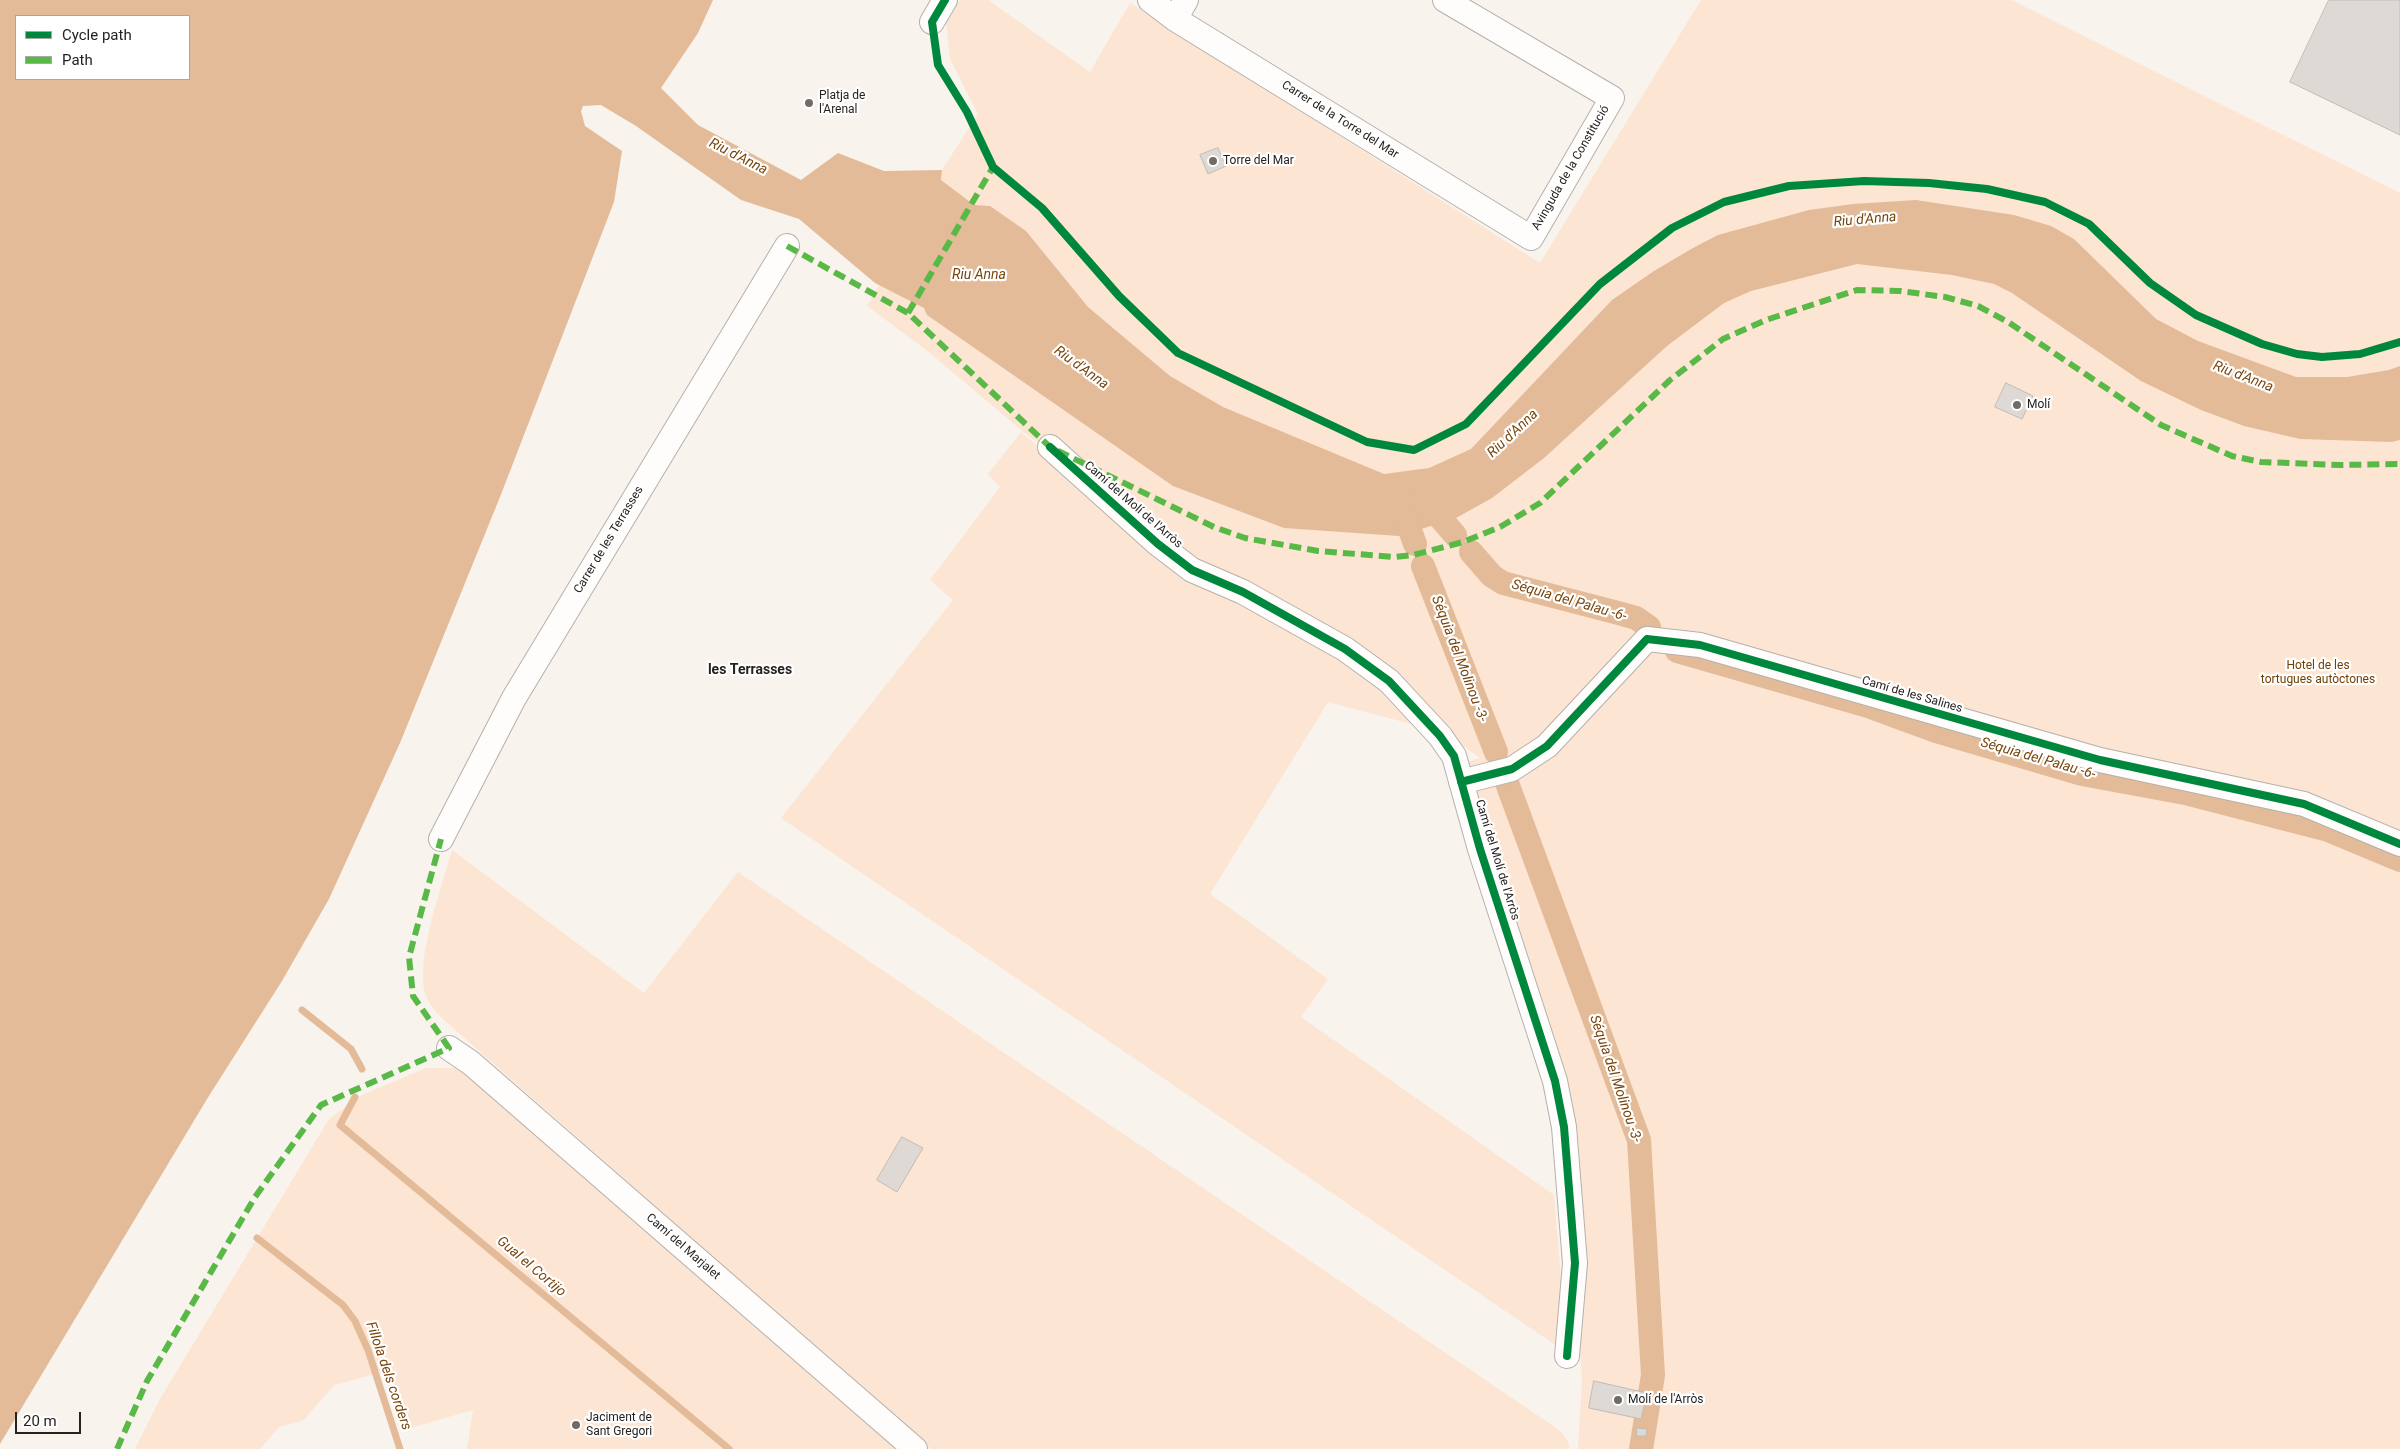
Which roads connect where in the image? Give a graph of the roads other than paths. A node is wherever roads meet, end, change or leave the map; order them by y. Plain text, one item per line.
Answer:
1 (945, 0) edge
2 (1150, 0) edge
3 (1445, 0) edge
4 (1180, 9) edge
5 (932, 22) dead end
6 (1531, 238) joint
7 (787, 246) dead end
8 (1050, 447) dead end
9 (1461, 782) junction
10 (441, 840) dead end
11 (2400, 844) edge
12 (449, 1048) dead end
13 (1567, 1356) dead end
14 (915, 1449) edge

1 - 5 street
2 - 4 street, Carrer de la Torre del Mar
3 - 6 street, Avinguda de la Constitució
4 - 6 street, Carrer de la Torre del Mar
7 - 10 street, Carrer de les Terrasses
8 - 9 street, Camí del Molí de l'Arròs
9 - 11 street, Camí de les Salines
9 - 13 street, Camí del Molí de l'Arròs
12 - 14 street, Camí del Marjalet

